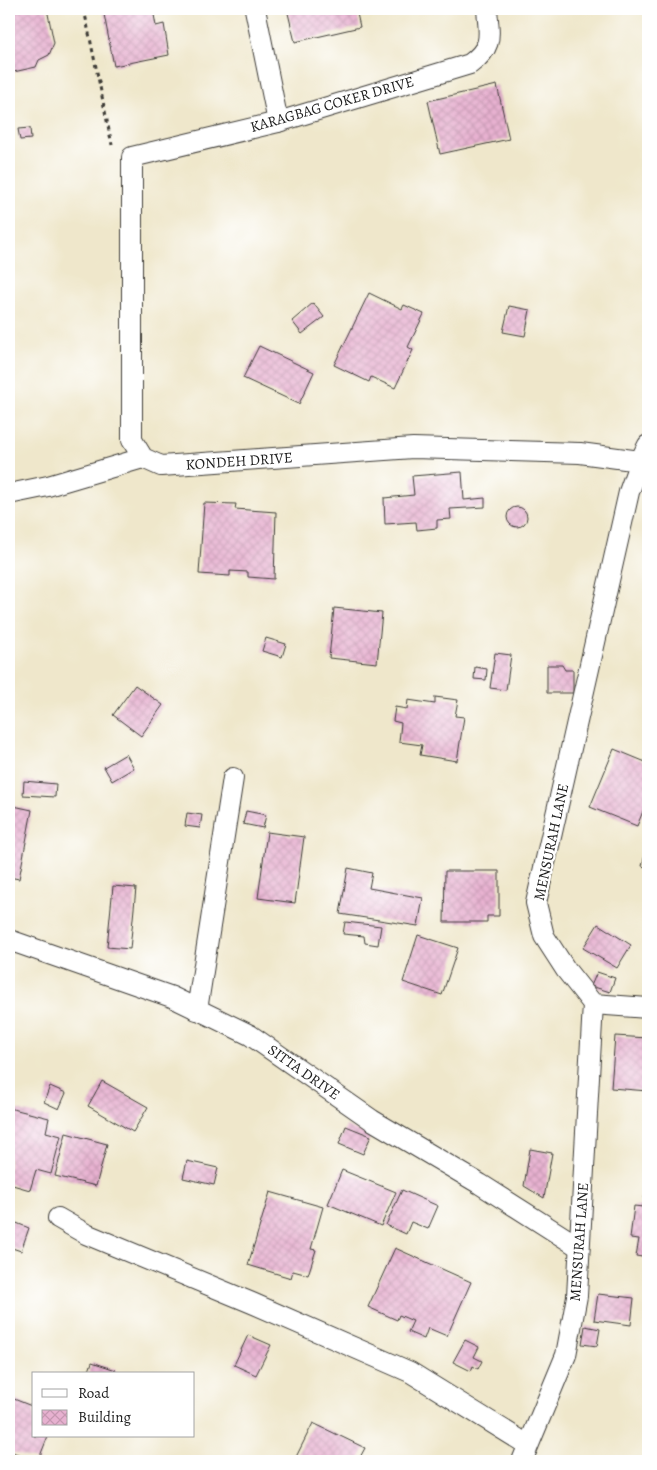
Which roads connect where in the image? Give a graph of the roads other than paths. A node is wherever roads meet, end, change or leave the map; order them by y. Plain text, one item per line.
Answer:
1 (255, 9) edge
2 (487, 9) edge
3 (278, 122) junction
4 (644, 453) edge
5 (143, 458) junction
6 (9, 494) edge
7 (233, 778) dead end
8 (9, 940) edge
9 (594, 1004) junction
10 (648, 1008) edge
11 (197, 1010) junction
12 (58, 1218) dead end
13 (579, 1247) junction
14 (525, 1453) edge

1 - 3 street
2 - 3 street, KARAGBAG COKER DRIVE
3 - 5 street, KARAGBAG COKER DRIVE
4 - 5 street, KONDEH DRIVE
4 - 9 street, MENSURAH LANE
5 - 6 street
7 - 11 street
8 - 11 street, SITTA DRIVE
9 - 10 street
9 - 13 street, MENSURAH LANE
11 - 13 street, SITTA DRIVE
12 - 14 street
13 - 14 street, MENSURAH LANE

